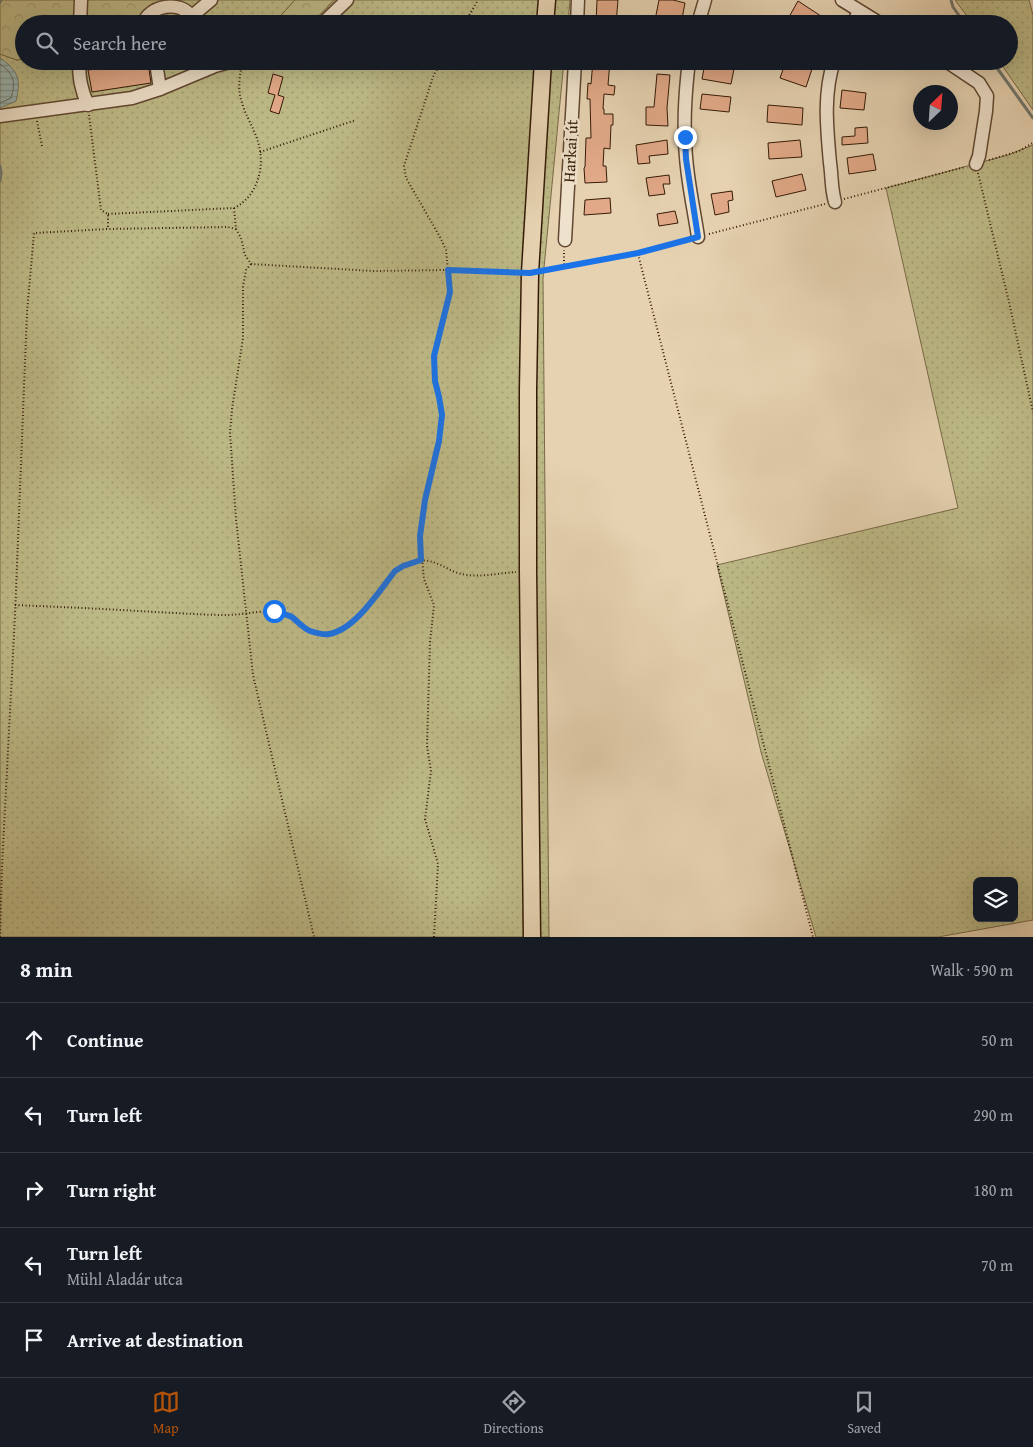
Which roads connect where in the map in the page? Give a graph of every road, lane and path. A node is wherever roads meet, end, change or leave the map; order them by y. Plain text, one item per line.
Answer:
1 (81, 0) edge
2 (211, 0) edge
3 (347, 0) edge
4 (478, 0) edge
5 (547, 0) edge
6 (578, 0) edge
7 (705, 0) edge
8 (842, 0) edge
9 (180, 2) edge
10 (859, 11) junction
11 (80, 15) edge
12 (149, 15) edge
13 (188, 15) edge
14 (194, 15) edge
15 (331, 15) edge
16 (469, 15) edge
17 (546, 15) edge
18 (577, 15) edge
19 (701, 15) edge
20 (857, 15) edge
21 (866, 15) edge
22 (79, 70) edge
23 (157, 70) edge
24 (205, 70) edge
25 (238, 70) edge
26 (436, 70) edge
27 (542, 70) edge
28 (574, 70) edge
29 (688, 70) edge
30 (832, 70) edge
31 (960, 70) edge
32 (160, 89) junction
33 (88, 105) junction
34 (36, 111) junction
35 (0, 116) edge
36 (356, 120) dead end
37 (1033, 143) edge
38 (42, 146) dead end
39 (260, 152) junction
40 (976, 164) junction
41 (835, 202) junction
42 (234, 208) junction
43 (108, 214) junction
44 (108, 229) junction
45 (236, 229) junction
46 (698, 237) junction
47 (565, 240) joint
48 (638, 253) junction
49 (251, 264) junction
50 (564, 268) junction
51 (448, 270) junction
52 (530, 273) junction
53 (1033, 412) edge
54 (421, 560) junction
55 (528, 572) junction
56 (15, 605) junction
57 (246, 614) junction
58 (0, 937) edge
59 (314, 937) edge
60 (434, 937) edge
61 (532, 937) edge
62 (813, 937) edge

1 - 11 street
2 - 14 street
3 - 15 street
4 - 16 path
5 - 17 main road
6 - 18 street
7 - 19 street
8 - 10 street
9 - 12 street
9 - 13 street
10 - 20 street
10 - 21 street
22 - 33 street
23 - 32 street
24 - 32 street
25 - 39 path
26 - 51 path
27 - 52 main road
28 - 47 street, Harkai út
29 - 46 street
30 - 41 street
31 - 40 street
32 - 33 street
33 - 34 street
33 - 43 path
34 - 35 street
34 - 38 path
36 - 39 path
37 - 40 path
39 - 42 path
40 - 41 path
40 - 53 path
41 - 46 path
42 - 43 path
42 - 45 path
43 - 44 path
44 - 45 path
44 - 56 path
45 - 49 path
46 - 48 path
47 - 50 path
48 - 50 path
48 - 62 path
49 - 51 path
49 - 57 path
50 - 52 path
51 - 52 path
51 - 54 path
52 - 55 main road
54 - 55 path
54 - 57 path
54 - 60 path
55 - 61 main road
56 - 57 path
56 - 58 path
57 - 59 path

